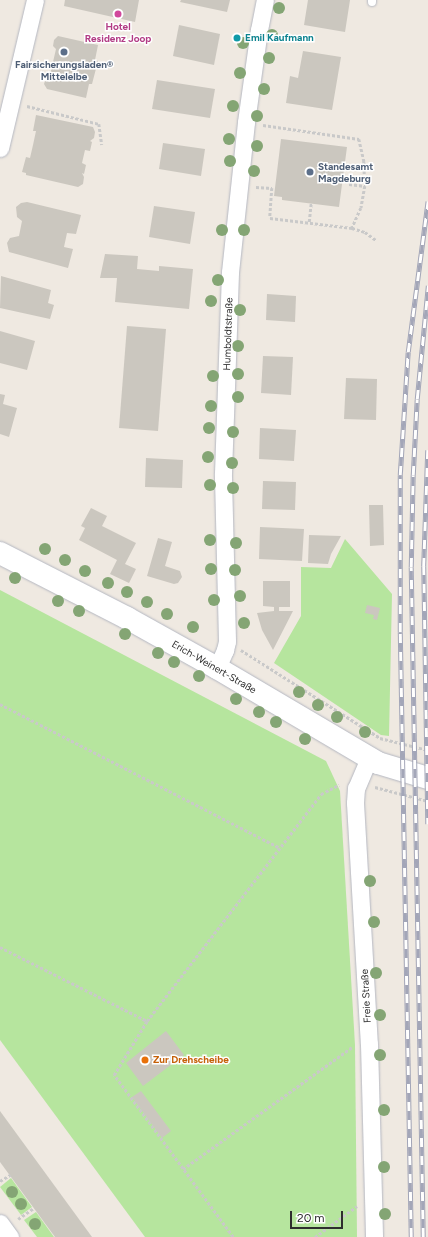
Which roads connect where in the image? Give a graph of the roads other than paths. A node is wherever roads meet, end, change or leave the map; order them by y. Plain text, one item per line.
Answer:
1 (35, 0) edge
2 (265, 0) edge
3 (0, 148) edge
4 (0, 553) edge
5 (217, 668) junction
6 (370, 758) junction
7 (428, 778) edge
8 (0, 1224) edge
9 (10, 1237) edge
10 (374, 1237) edge

1 - 3 street
2 - 5 street, Humboldtstraße
4 - 5 main road, Erich-Weinert-Straße
5 - 6 main road, Erich-Weinert-Straße
6 - 7 main road, Erich-Weinert-Straße
6 - 10 street, Freie Straße
8 - 9 street

